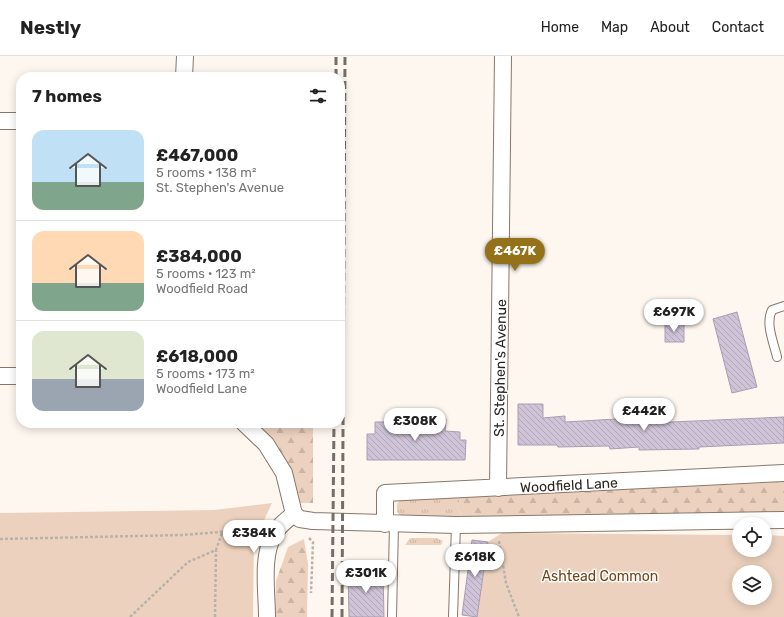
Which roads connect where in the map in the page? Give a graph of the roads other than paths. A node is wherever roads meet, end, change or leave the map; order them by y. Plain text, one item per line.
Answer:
1 (184, 56) edge
2 (503, 56) edge
3 (184, 72) edge
4 (0, 121) edge
5 (16, 121) edge
6 (784, 306) edge
7 (778, 357) dead end
8 (0, 376) edge
9 (16, 376) edge
10 (249, 428) edge
11 (784, 473) edge
12 (498, 488) junction
13 (297, 516) junction
14 (784, 520) edge
15 (389, 524) junction
16 (456, 525) junction
17 (267, 617) edge
18 (392, 617) edge
19 (453, 617) edge

1 - 3 street
2 - 12 street, St. Stephen's Avenue
4 - 5 street
6 - 7 lane
8 - 9 street
10 - 13 street
11 - 12 street, Woodfield Lane
12 - 15 street, Woodfield Lane
13 - 15 street
13 - 17 street
14 - 16 street
15 - 16 street
15 - 18 lane
16 - 19 lane

